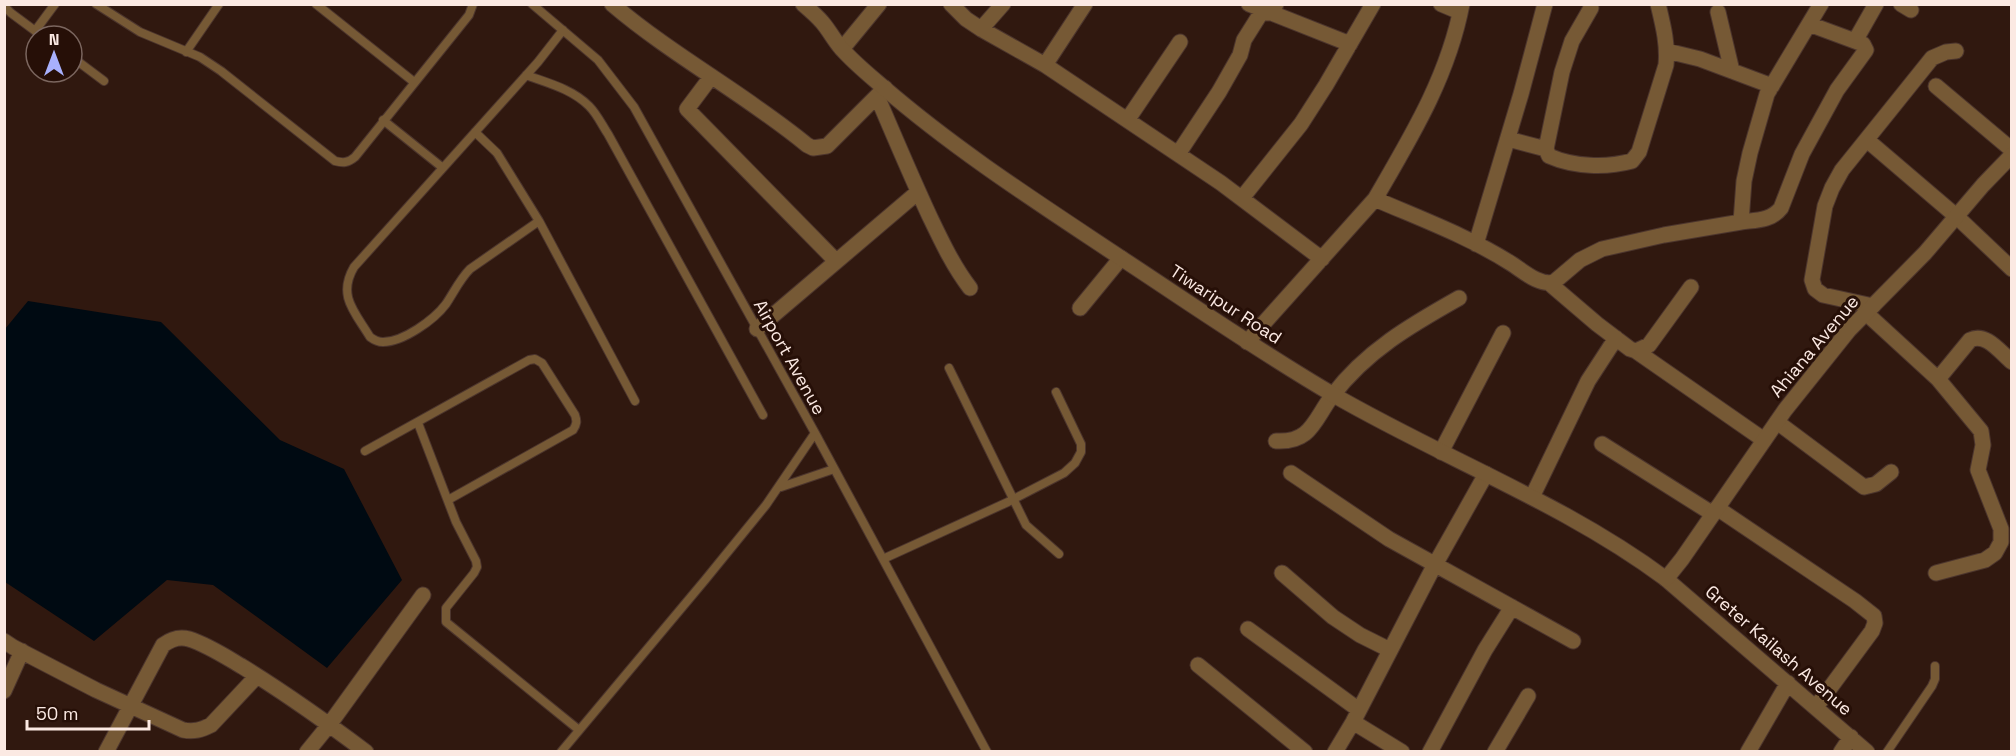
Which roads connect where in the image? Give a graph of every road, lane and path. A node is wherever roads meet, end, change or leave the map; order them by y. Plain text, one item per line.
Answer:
1 (55, 4) edge
2 (96, 4) edge
3 (219, 4) edge
4 (316, 4) edge
5 (473, 4) edge
6 (532, 4) edge
7 (612, 4) edge
8 (803, 4) edge
9 (879, 4) edge
10 (951, 4) edge
11 (1003, 4) edge
12 (1085, 4) edge
13 (1249, 4) edge
14 (1374, 4) edge
15 (1441, 4) edge
16 (1545, 4) edge
17 (1658, 4) edge
18 (1821, 4) edge
19 (1876, 4) edge
20 (4, 6) edge
21 (1461, 8) edge
22 (1591, 8) dead end
23 (1273, 9) edge
24 (1718, 12) dead end
25 (26, 24) edge
26 (44, 24) edge
27 (1809, 24) junction
28 (981, 29) junction
29 (563, 30) junction
30 (1855, 40) junction
31 (1179, 42) dead end
32 (1350, 44) junction
33 (842, 49) junction
34 (1667, 51) junction
35 (1956, 51) dead end
36 (186, 52) junction
37 (1045, 65) junction
38 (84, 66) edge
39 (1732, 71) junction
40 (526, 75) junction
41 (711, 77) junction
42 (104, 81) dead end
43 (414, 82) junction
44 (1772, 86) junction
45 (1936, 86) dead end
46 (881, 92) junction
47 (1128, 119) junction
48 (383, 120) junction
49 (475, 132) junction
50 (1508, 139) junction
51 (1867, 140) junction
52 (1546, 149) junction
53 (2012, 153) edge
54 (1178, 154) junction
55 (443, 168) junction
56 (918, 192) junction
57 (1242, 198) junction
58 (1375, 199) junction
59 (1956, 216) junction
60 (539, 221) junction
61 (1741, 222) junction
62 (1476, 244) junction
63 (1121, 258) junction
64 (1322, 259) junction
65 (835, 261) junction
66 (2012, 269) edge
67 (1549, 283) junction
68 (1691, 287) dead end
69 (970, 288) dead end
70 (1459, 298) dead end
71 (1080, 308) dead end
72 (1870, 309) junction
73 (757, 329) junction
74 (1503, 333) dead end
75 (1616, 338) junction
76 (1247, 342) junction
77 (1636, 351) junction
78 (2012, 362) edge
79 (949, 368) dead end
80 (1938, 379) junction
81 (1056, 392) dead end
82 (1333, 394) junction
83 (635, 401) dead end
84 (763, 415) dead end
85 (1777, 422) junction
86 (418, 423) junction
87 (815, 433) junction
88 (1764, 440) junction
89 (1276, 441) dead end
90 (1602, 444) dead end
91 (365, 451) dead end
92 (1441, 452) junction
93 (834, 469) junction
94 (1891, 472) dead end
95 (1291, 473) dead end
96 (1486, 474) junction
97 (779, 487) junction
98 (1532, 497) junction
99 (448, 500) junction
100 (1012, 500) junction
101 (1715, 511) junction
102 (1059, 554) dead end
103 (883, 559) junction
104 (1435, 564) junction
105 (1282, 573) dead end
106 (1936, 573) dead end
107 (1666, 579) junction
108 (423, 595) dead end
109 (1512, 607) junction
110 (1248, 629) dead end
111 (4, 641) edge
112 (1573, 641) dead end
113 (1390, 650) junction
114 (22, 651) junction
115 (1198, 665) dead end
116 (1935, 666) dead end
117 (257, 676) junction
118 (1788, 683) junction
119 (4, 691) edge
120 (1528, 696) dead end
121 (130, 706) junction
122 (1816, 707) junction
123 (1356, 716) junction
124 (329, 725) junction
125 (579, 730) junction
126 (1851, 738) junction
127 (106, 752) edge
128 (307, 752) edge
129 (366, 752) edge
130 (561, 752) edge
131 (987, 752) edge
132 (1305, 752) edge
133 (1335, 752) edge
134 (1402, 752) edge
135 (1430, 752) edge
136 (1495, 752) edge
137 (1748, 752) edge
138 (1841, 752) edge
139 (1867, 752) edge
140 (1887, 752) edge

1 - 26 lane
2 - 36 lane
3 - 36 lane
4 - 43 lane
5 - 43 lane
6 - 29 lane, Airport Avenue
7 - 41 street
8 - 33 street, Tiwaripur Road
9 - 33 street
10 - 28 street
11 - 28 street
12 - 37 street
13 - 23 street
14 - 32 street
15 - 21 street
16 - 50 street
17 - 34 street
18 - 27 street
19 - 30 street
20 - 25 lane
21 - 58 street
22 - 52 street
23 - 32 street
23 - 54 street
24 - 39 street
27 - 30 street
27 - 44 street
28 - 37 street
29 - 40 lane
29 - 73 lane, Airport Avenue
30 - 61 street
31 - 47 street
32 - 57 street
33 - 46 street, Tiwaripur Road
34 - 39 street
34 - 52 street
35 - 51 street
36 - 48 lane
37 - 47 street
38 - 42 lane
39 - 44 street
40 - 49 lane
40 - 84 lane
41 - 46 street
41 - 65 street
43 - 48 lane
44 - 61 street
45 - 53 street
46 - 56 street
46 - 63 street, Tiwaripur Road
47 - 54 street
48 - 55 lane
49 - 55 lane
49 - 60 lane
50 - 52 street
50 - 62 street
51 - 59 street
51 - 72 street
53 - 59 street, Ahiana Avenue
54 - 57 street
55 - 60 lane
56 - 65 street
56 - 69 street
57 - 64 street
58 - 62 street
58 - 64 street
59 - 66 street
59 - 72 street, Ahiana Avenue
60 - 83 lane
61 - 67 street
62 - 67 street
63 - 71 street
63 - 76 street, Tiwaripur Road
64 - 76 street
65 - 73 street
67 - 75 street
68 - 77 street
70 - 82 street
72 - 80 street
72 - 85 street, Ahiana Avenue
73 - 87 lane, Airport Avenue
74 - 92 street
75 - 77 street
75 - 98 street
76 - 82 street, Tiwaripur Road
77 - 88 street
78 - 80 street
79 - 100 lane
80 - 106 street
81 - 100 lane
82 - 89 street
82 - 92 street, Tiwaripur Road
85 - 88 street, Ahiana Avenue
85 - 94 street
86 - 91 lane
86 - 99 lane
86 - 99 lane
87 - 93 lane, Airport Avenue
87 - 97 lane
88 - 101 street, Ahiana Avenue
90 - 101 street
92 - 96 street, Tiwaripur Road
93 - 97 lane
93 - 103 lane, Airport Avenue
95 - 104 street
96 - 98 street, Tiwaripur Road
96 - 104 street
97 - 125 lane
98 - 107 street, Tiwaripur Road
99 - 125 lane
100 - 102 lane
100 - 103 lane
101 - 107 street, Ahiana Avenue
101 - 122 street
103 - 131 lane, Airport Avenue
104 - 109 street
104 - 113 street
105 - 113 street
107 - 118 street, Greter Kailash Avenue
108 - 124 street
109 - 112 street
109 - 135 street
110 - 123 street
111 - 114 street
113 - 123 street
114 - 119 street
114 - 121 street
115 - 132 street
116 - 140 lane
117 - 121 street
117 - 121 street
117 - 124 street
118 - 122 street, Greter Kailash Avenue
118 - 137 street
120 - 136 street
121 - 127 street
122 - 126 street, Greter Kailash Avenue
123 - 133 street
123 - 134 street
124 - 128 street
124 - 129 street
125 - 130 lane
126 - 138 street
126 - 139 street, Greter Kailash Avenue

